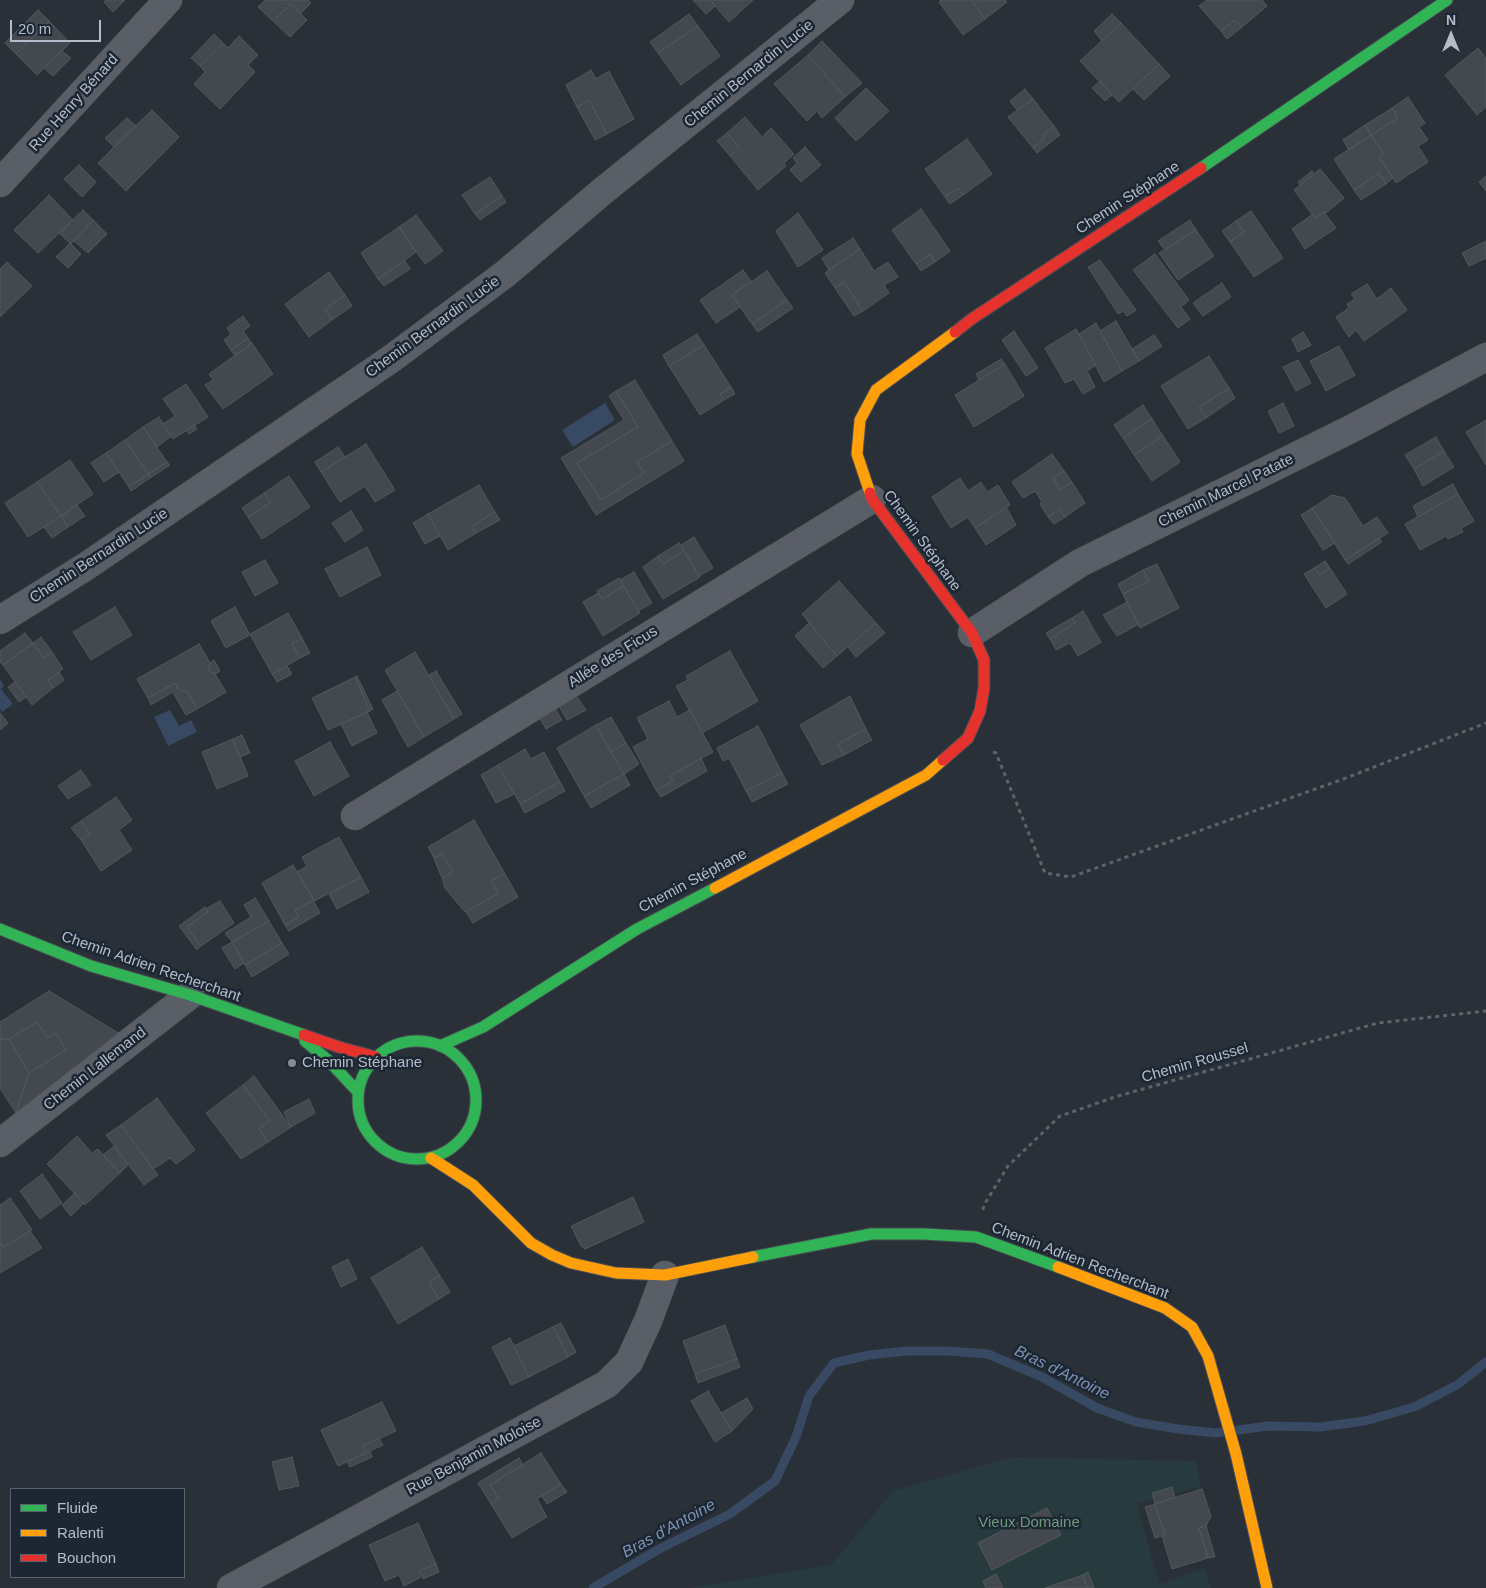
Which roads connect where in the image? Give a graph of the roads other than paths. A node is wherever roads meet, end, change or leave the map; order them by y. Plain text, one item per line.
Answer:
1 (168, 0) edge
2 (840, 0) edge
3 (1446, 0) edge
4 (0, 183) edge
5 (1486, 357) edge
6 (872, 499) junction
7 (0, 620) edge
8 (972, 633) junction
9 (355, 816) dead end
10 (0, 929) edge
11 (190, 995) junction
12 (483, 1028) junction
13 (292, 1031) junction
14 (440, 1046) junction
15 (376, 1057) junction
16 (469, 1072) junction
17 (358, 1091) junction
18 (0, 1143) edge
19 (431, 1158) junction
20 (468, 1167) dead end
21 (473, 1185) junction
22 (665, 1275) junction
23 (230, 1588) edge
24 (1267, 1588) edge

1 - 4 street, Rue Henry Bénard
2 - 7 street, Chemin Bernardin Lucie
3 - 6 main road, Chemin Stéphane
5 - 8 street, Chemin Marcel Patate
6 - 8 main road, Chemin Stéphane
6 - 9 street, Allée des Ficus
8 - 12 main road, Chemin Stéphane
10 - 11 main road, Chemin Adrien Recherchant
11 - 13 main road, Chemin Adrien Recherchant
11 - 18 street, Chemin Lallemand
12 - 14 main road, Chemin Stéphane
12 - 16 main road
13 - 15 main road, Chemin Adrien Recherchant
13 - 17 main road, Chemin Adrien Recherchant
14 - 15 main road
14 - 16 main road
15 - 17 main road
16 - 19 main road
17 - 19 main road
19 - 21 main road, Chemin Adrien Recherchant
20 - 21 main road, Chemin Adrien Recherchant
21 - 22 main road, Chemin Adrien Recherchant
22 - 23 street, Rue Benjamin Moloise
22 - 24 main road, Chemin Adrien Recherchant

